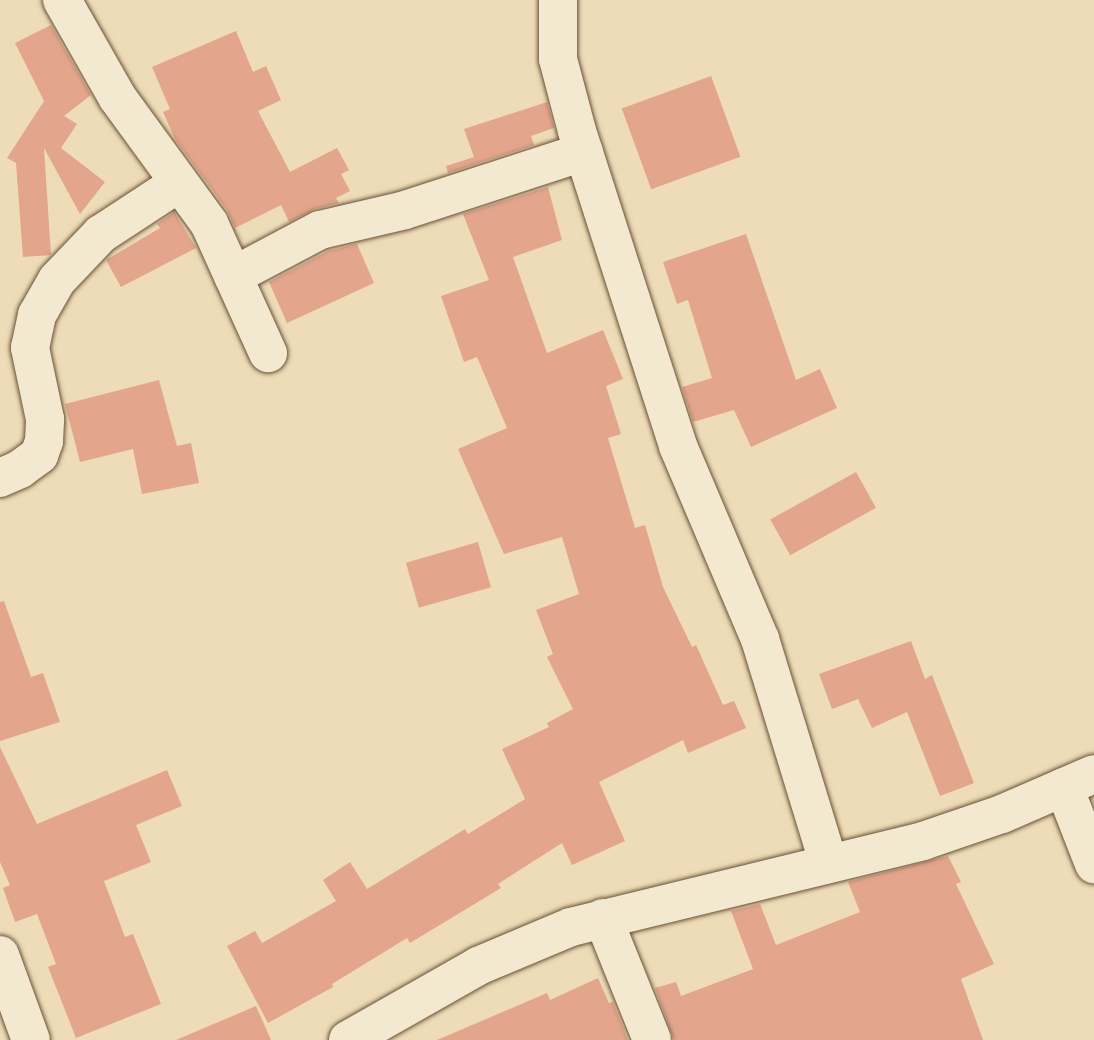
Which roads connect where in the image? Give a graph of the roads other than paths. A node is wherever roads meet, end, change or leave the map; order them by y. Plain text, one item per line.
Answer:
1 (62, 0) edge
2 (558, 0) edge
3 (584, 152) junction
4 (179, 183) junction
5 (233, 276) junction
6 (268, 353) dead end
7 (0, 478) edge
8 (1079, 780) edge
9 (829, 864) junction
10 (1094, 864) edge
11 (603, 918) junction
12 (0, 955) edge
13 (31, 1040) edge
14 (348, 1040) edge
15 (652, 1040) edge

1 - 4 street
2 - 3 street
3 - 5 street
3 - 9 street
4 - 5 street
4 - 7 street
5 - 6 street
8 - 9 street
8 - 10 street
9 - 11 street
11 - 14 street
11 - 15 street
12 - 13 street

